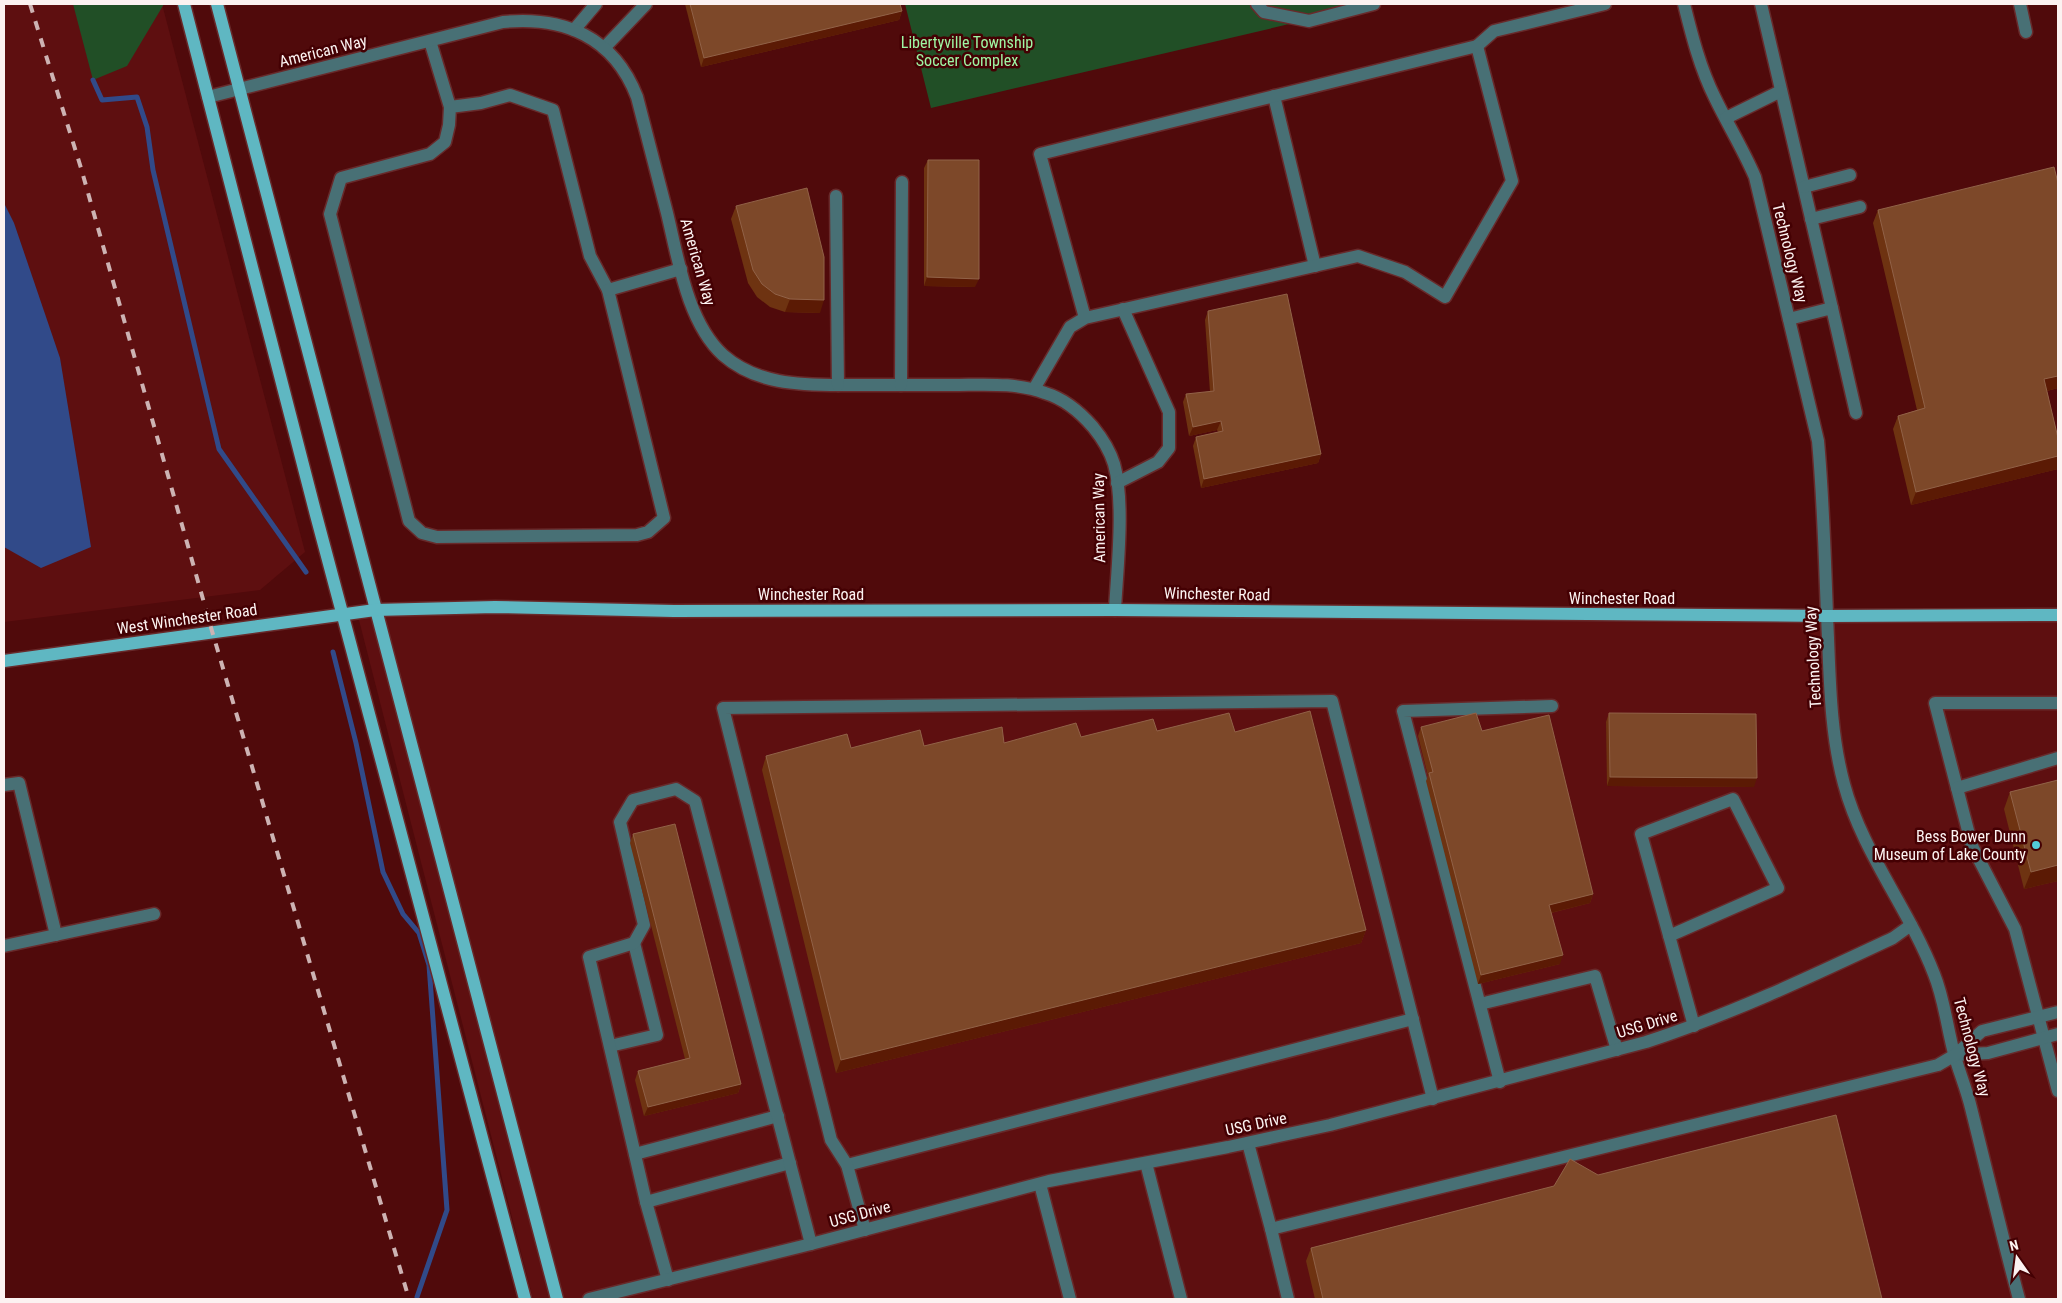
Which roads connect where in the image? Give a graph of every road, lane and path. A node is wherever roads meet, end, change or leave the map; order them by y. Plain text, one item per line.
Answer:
1 (184, 4) edge
2 (217, 4) edge
3 (596, 4) edge
4 (646, 4) edge
5 (1257, 4) edge
6 (1374, 4) edge
7 (1606, 4) edge
8 (1684, 4) edge
9 (1761, 4) edge
10 (2020, 4) edge
11 (1350, 6) edge
12 (574, 30) junction
13 (2026, 32) dead end
14 (430, 41) junction
15 (1477, 46) junction
16 (604, 48) junction
17 (239, 89) junction
18 (1781, 90) junction
19 (1274, 96) junction
20 (208, 97) junction
21 (450, 107) junction
22 (1726, 118) junction
23 (1850, 175) dead end
24 (902, 182) dead end
25 (1804, 187) junction
26 (836, 196) dead end
27 (1860, 207) dead end
28 (1811, 219) junction
29 (1315, 266) junction
30 (681, 269) junction
31 (608, 290) junction
32 (1832, 308) junction
33 (1123, 310) junction
34 (1085, 318) junction
35 (1789, 319) junction
36 (838, 385) junction
37 (901, 385) junction
38 (1034, 389) junction
39 (1856, 413) dead end
40 (1117, 483) junction
41 (375, 610) junction
42 (1115, 610) junction
43 (342, 614) junction
44 (2058, 615) edge
45 (1827, 616) junction
46 (4, 661) edge
47 (2058, 702) edge
48 (1552, 706) dead end
49 (2058, 758) edge
50 (4, 785) edge
51 (1957, 788) junction
52 (154, 914) dead end
53 (1911, 924) junction
54 (56, 935) junction
55 (1669, 936) junction
56 (634, 943) junction
57 (4, 946) edge
58 (1480, 1004) junction
59 (2058, 1012) edge
60 (2039, 1017) junction
61 (1413, 1019) junction
62 (1694, 1026) junction
63 (2058, 1034) edge
64 (2045, 1038) junction
65 (610, 1046) junction
66 (1617, 1050) junction
67 (1955, 1055) junction
68 (1500, 1082) junction
69 (2058, 1091) edge
70 (1433, 1099) junction
71 (778, 1116) junction
72 (1248, 1143) junction
73 (635, 1154) junction
74 (790, 1163) junction
75 (1146, 1163) junction
76 (847, 1165) junction
77 (1040, 1184) junction
78 (646, 1202) junction
79 (1271, 1229) junction
80 (865, 1230) junction
81 (811, 1244) junction
82 (668, 1280) junction
83 (525, 1299) edge
84 (557, 1299) edge
85 (589, 1299) edge
86 (1070, 1299) edge
87 (1181, 1299) edge
88 (1288, 1299) edge
89 (2019, 1299) edge

1 - 20 main road
2 - 17 main road
3 - 12 street
4 - 16 street
5 - 11 street
6 - 11 street
7 - 15 street
8 - 22 street, Technology Way
9 - 18 street
10 - 13 street
12 - 14 street, American Way
12 - 16 street, American Way
14 - 17 street, American Way
14 - 21 street
15 - 19 street
15 - 29 street
16 - 30 street, American Way
17 - 20 street, American Way
17 - 41 main road
18 - 22 street
18 - 25 street
19 - 29 street
19 - 34 street
20 - 43 main road
21 - 31 street
21 - 31 street
22 - 35 street, Technology Way
23 - 25 street
24 - 37 street
25 - 28 street
26 - 36 street
27 - 28 street
28 - 32 street
29 - 33 street
30 - 31 street
30 - 36 street, American Way
32 - 35 street
32 - 39 street
33 - 34 street
33 - 40 street
34 - 38 street
35 - 45 street, Technology Way
36 - 37 street, American Way
37 - 38 street, American Way
38 - 40 street, American Way
40 - 42 street, American Way
41 - 42 main road, Winchester Road
41 - 43 main road, West Winchester Road
41 - 84 main road
42 - 45 main road, Winchester Road
43 - 46 main road, West Winchester Road
43 - 83 main road
44 - 45 main road, Winchester Road
45 - 53 street, Technology Way
47 - 51 street
48 - 58 street
49 - 51 street
50 - 54 street
51 - 60 street
52 - 54 street
53 - 62 street, USG Drive
53 - 67 street, Technology Way
54 - 57 street
55 - 55 street
55 - 62 street
56 - 65 street
56 - 65 street
56 - 71 street
58 - 66 street
58 - 68 street
59 - 60 street
60 - 64 street
60 - 67 street
61 - 70 street
61 - 76 street
61 - 76 street
62 - 66 street, USG Drive
63 - 64 street
64 - 67 street
64 - 69 street
65 - 73 street
66 - 68 street, USG Drive
67 - 79 street
67 - 89 street, Technology Way
68 - 70 street, USG Drive
70 - 72 street, USG Drive
71 - 73 street
71 - 74 street
72 - 75 street, USG Drive
72 - 79 street
73 - 78 street
74 - 78 street
74 - 81 street
75 - 77 street, USG Drive
75 - 87 street
76 - 80 street
77 - 80 street, USG Drive
77 - 86 street
78 - 82 street
79 - 88 street
80 - 81 street, USG Drive
81 - 82 street, USG Drive
82 - 85 street, USG Drive

